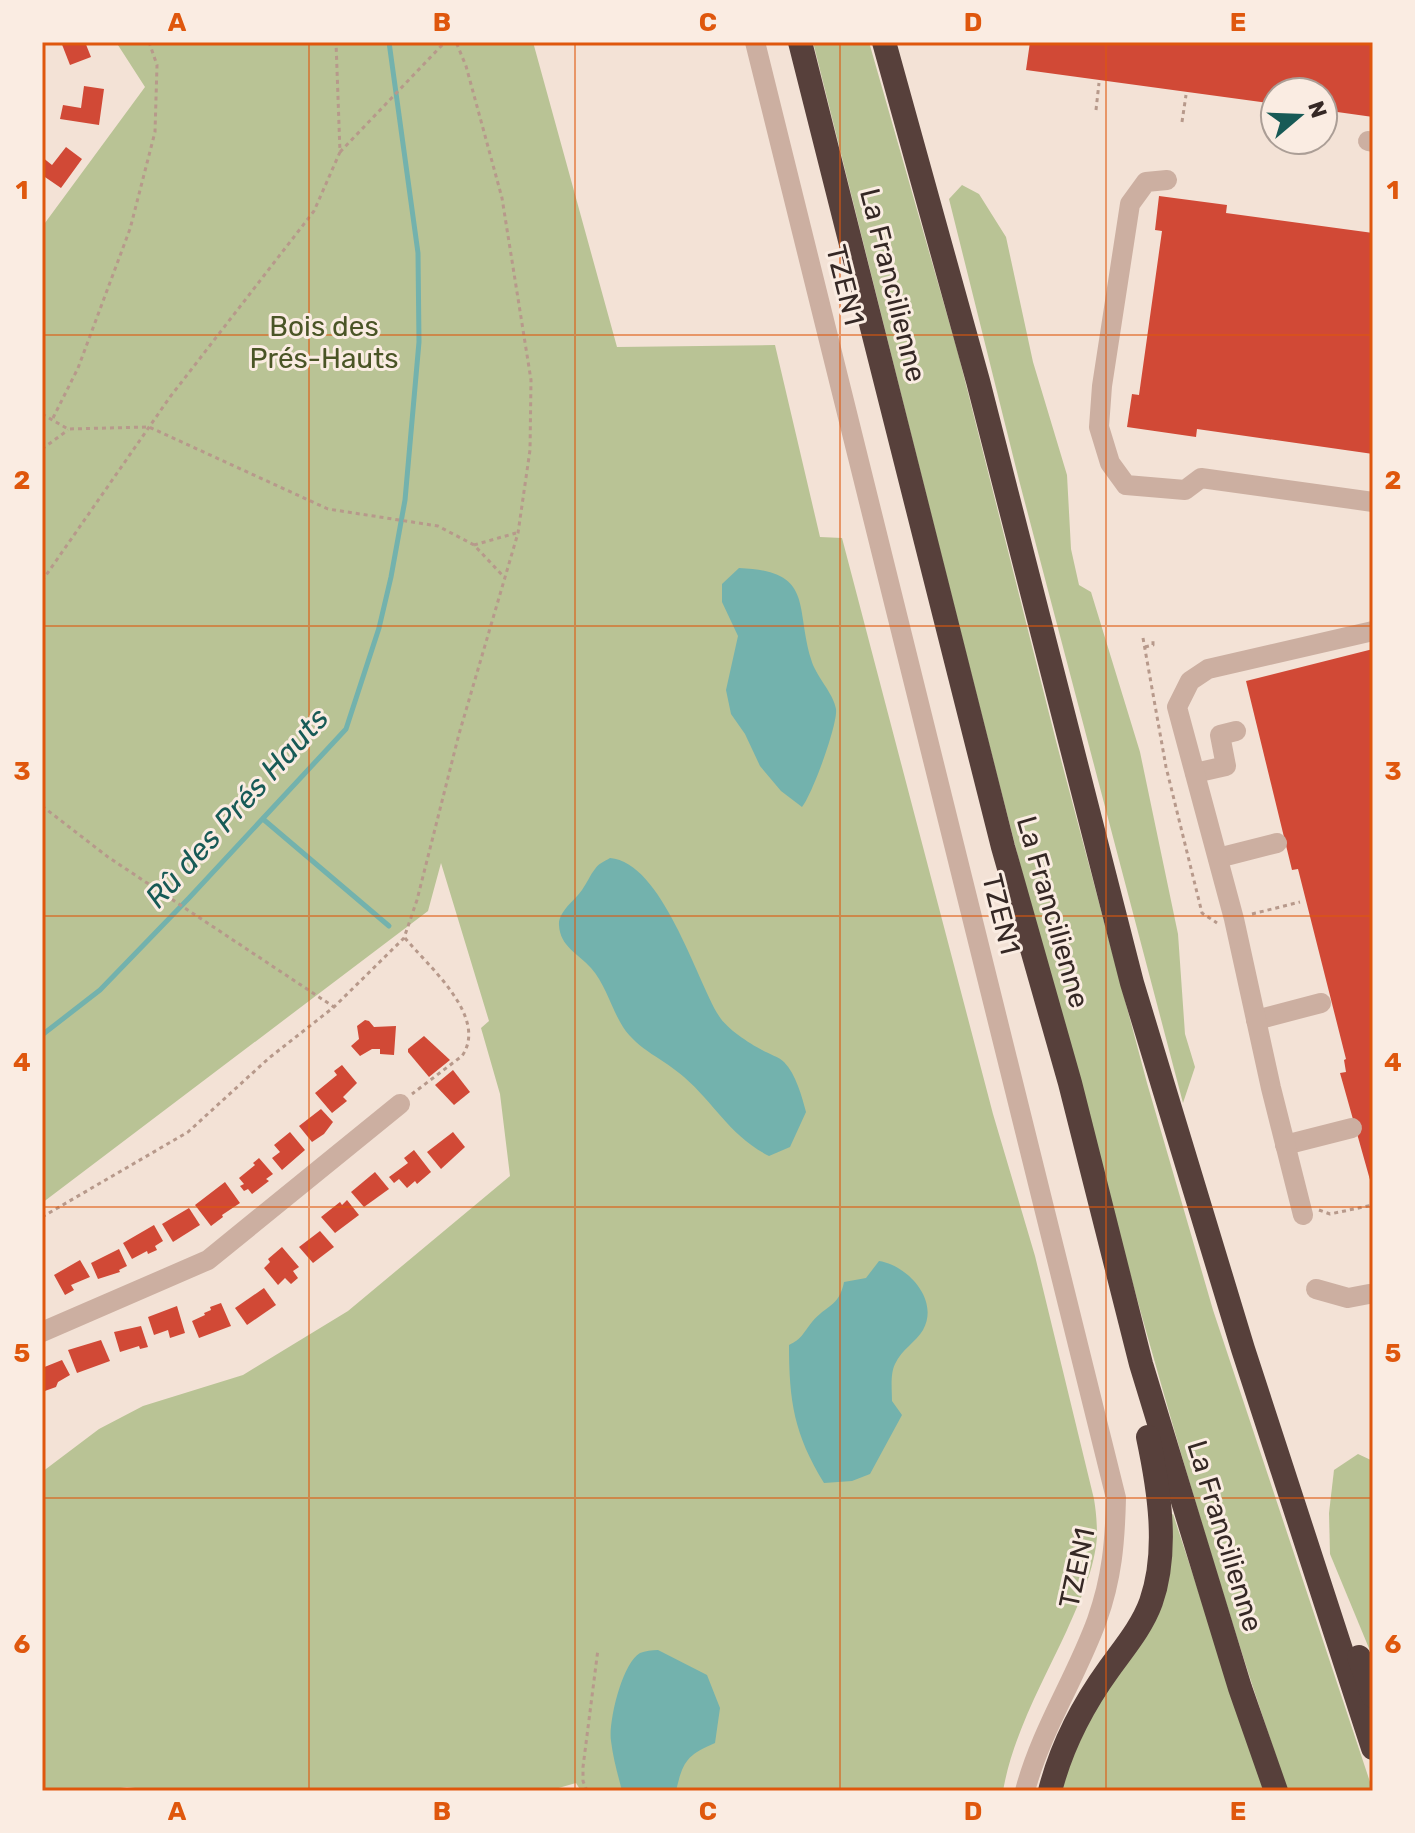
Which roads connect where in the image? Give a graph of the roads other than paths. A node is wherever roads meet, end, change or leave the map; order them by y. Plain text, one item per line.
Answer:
1 (755, 42) edge
2 (800, 42) edge
3 (884, 42) edge
4 (1167, 180) dead end
5 (1373, 502) edge
6 (1373, 631) edge
7 (1236, 731) dead end
8 (1195, 773) junction
9 (1277, 843) dead end
10 (1218, 858) junction
11 (1321, 1003) dead end
12 (1256, 1020) junction
13 (400, 1104) road end
14 (1352, 1128) dead end
15 (1285, 1145) junction
16 (1302, 1210) road end
17 (1316, 1289) dead end
18 (1369, 1294) dead end
19 (42, 1332) edge
20 (1141, 1364) junction
21 (1306, 1546) junction
22 (1373, 1696) edge
23 (1373, 1748) edge
24 (1025, 1791) edge
25 (1050, 1791) edge
26 (1276, 1791) edge

1 - 24 street, TZEN1
2 - 20 highway, La Francilienne
3 - 21 highway, La Francilienne
4 - 5 street
6 - 8 street
7 - 8 street
8 - 10 street
9 - 10 street
10 - 12 street
11 - 12 street
12 - 15 street
13 - 19 street
14 - 15 street
15 - 16 street
17 - 18 street
20 - 25 highway
20 - 26 highway, La Francilienne
21 - 22 highway
21 - 23 highway, La Francilienne

